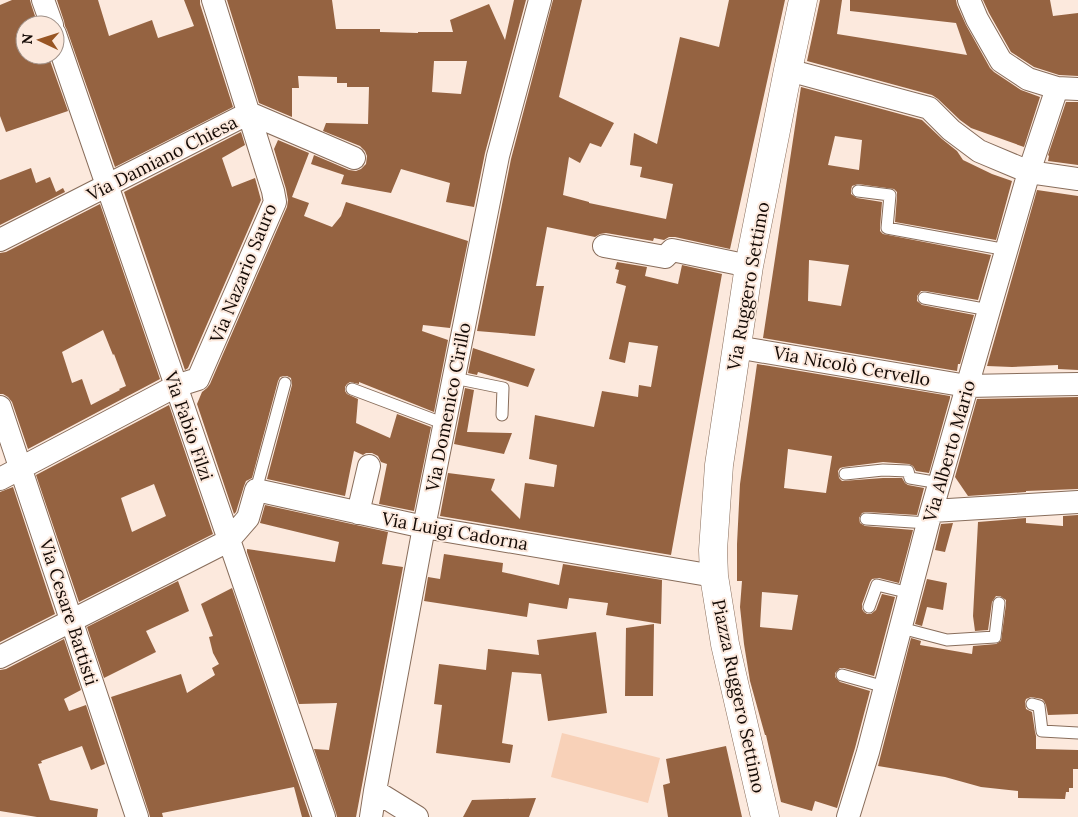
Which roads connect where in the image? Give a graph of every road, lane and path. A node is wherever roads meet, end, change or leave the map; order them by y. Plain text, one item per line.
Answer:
1 (43, 0) edge
2 (212, 0) edge
3 (540, 0) edge
4 (803, 0) edge
5 (969, 0) edge
6 (48, 15) edge
7 (65, 63) edge
8 (788, 70) junction
9 (1068, 89) edge
10 (249, 113) junction
11 (354, 158) dead end
12 (1029, 172) junction
13 (1078, 179) edge
14 (108, 186) junction
15 (858, 191) dead end
16 (0, 240) edge
17 (604, 246) dead end
18 (1007, 250) junction
19 (749, 266) junction
20 (924, 298) dead end
21 (989, 310) junction
22 (736, 346) junction
23 (454, 378) junction
24 (285, 383) dead end
25 (1078, 384) edge
26 (176, 386) junction
27 (967, 386) junction
28 (352, 389) dead end
29 (0, 407) edge
30 (502, 415) dead end
31 (444, 424) junction
32 (369, 466) dead end
33 (21, 468) junction
34 (845, 474) dead end
35 (0, 479) edge
36 (940, 482) junction
37 (256, 490) junction
38 (1078, 502) edge
39 (358, 512) junction
40 (930, 517) junction
41 (866, 519) dead end
42 (424, 527) junction
43 (228, 541) junction
44 (714, 576) junction
45 (910, 593) junction
46 (999, 603) dead end
47 (868, 607) dead end
48 (72, 621) junction
49 (901, 628) junction
50 (0, 658) edge
51 (842, 675) dead end
52 (885, 687) junction
53 (1032, 704) dead end
54 (1078, 733) edge
55 (374, 791) junction
56 (137, 817) edge
57 (324, 817) edge
58 (371, 817) edge
59 (417, 817) edge
60 (765, 817) edge
61 (848, 817) edge

1 - 6 street
2 - 10 street, Via Nazario Sauro
3 - 23 street, Via Domenico Cirillo
4 - 8 street, Via Ruggero Settimo
5 - 9 street
7 - 14 street, Via Fabio Filzi
8 - 12 street
8 - 19 street, Via Ruggero Settimo
9 - 12 street, Via Alberto Mario
10 - 11 street, Via Damiano Chiesa
10 - 14 street, Via Damiano Chiesa
10 - 26 street, Via Nazario Sauro
12 - 13 street
12 - 18 street, Via Alberto Mario
14 - 16 street, Via Damiano Chiesa
14 - 26 street, Via Fabio Filzi
15 - 18 lane
17 - 19 street
18 - 21 street, Via Alberto Mario
19 - 22 street, Via Ruggero Settimo
20 - 21 lane
21 - 27 street, Via Alberto Mario
22 - 27 street, Via Nicolò Cervello
22 - 44 street, Via Ruggero Settimo
23 - 30 lane
23 - 31 street, Via Domenico Cirillo
24 - 37 lane
25 - 27 street, Via Nicolò Cervello
26 - 33 street, Via Nazario Sauro
26 - 43 street, Via Fabio Filzi
27 - 36 street, Via Alberto Mario
28 - 31 lane
29 - 33 street, Via Cesare Battisti
31 - 42 street, Via Domenico Cirillo
32 - 39 street
33 - 35 street, Via Nazario Sauro
33 - 48 street, Via Cesare Battisti
34 - 36 lane
36 - 40 street, Via Alberto Mario
37 - 39 street, Via Luigi Cadorna
37 - 43 street
38 - 40 street
39 - 42 street, Via Luigi Cadorna
40 - 41 lane
40 - 45 street, Via Alberto Mario
42 - 44 street, Via Luigi Cadorna
42 - 55 street, Via Domenico Cirillo
43 - 48 street
43 - 57 street, Via Fabio Filzi
44 - 60 street, Piazza Ruggero Settimo
45 - 47 lane
45 - 49 street, Via Alberto Mario
46 - 49 lane
48 - 50 street
48 - 56 street, Via Cesare Battisti
49 - 52 street, Via Alberto Mario
51 - 52 lane
52 - 61 street, Via Alberto Mario
53 - 54 lane
55 - 58 street, Via Domenico Cirillo
55 - 59 street

